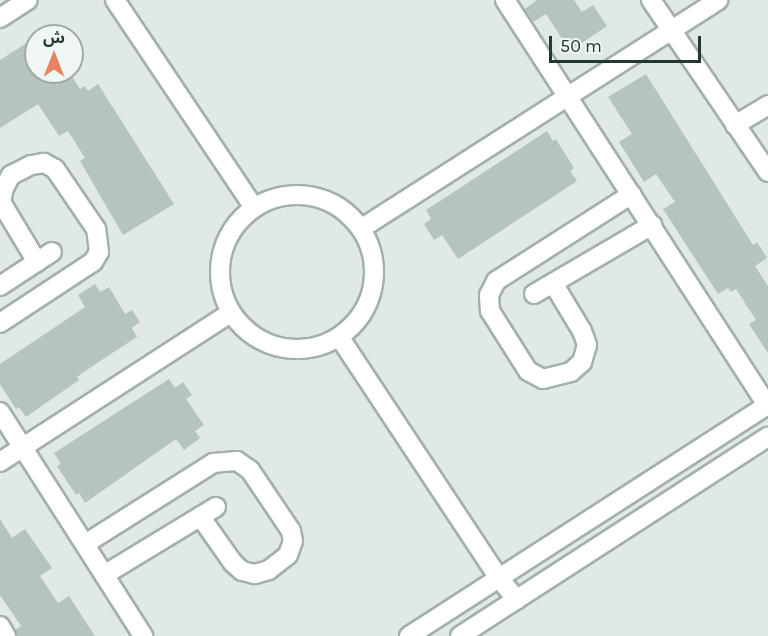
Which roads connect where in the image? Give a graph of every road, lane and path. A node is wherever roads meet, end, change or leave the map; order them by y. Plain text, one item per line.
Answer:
1 (28, 0) edge
2 (115, 0) edge
3 (505, 0) edge
4 (651, 0) edge
5 (718, 0) edge
6 (0, 18) edge
7 (670, 30) junction
8 (569, 95) junction
9 (768, 105) edge
10 (735, 125) junction
11 (768, 172) edge
12 (632, 194) junction
13 (254, 208) junction
14 (652, 225) junction
15 (362, 228) junction
16 (52, 252) dead end
17 (37, 262) junction
18 (553, 283) junction
19 (0, 286) edge
20 (534, 294) dead end
21 (230, 313) junction
22 (0, 323) edge
23 (340, 338) junction
24 (768, 405) edge
25 (0, 412) edge
26 (768, 437) edge
27 (22, 447) junction
28 (0, 462) edge
29 (216, 507) dead end
30 (200, 516) junction
31 (85, 544) junction
32 (104, 575) junction
33 (499, 578) junction
34 (517, 600) junction
35 (0, 626) edge
36 (6, 636) edge
37 (143, 636) edge
38 (409, 636) edge
39 (460, 636) edge

1 - 6 street
2 - 13 street
3 - 8 street
4 - 7 street
5 - 7 street
7 - 8 street
7 - 10 street
8 - 12 street
8 - 15 street
9 - 10 street
10 - 11 street
12 - 14 street
12 - 18 street
13 - 15 street
13 - 21 street
14 - 18 street
14 - 24 street
15 - 23 street
16 - 17 street
17 - 19 street
17 - 22 street
18 - 20 street
21 - 23 street
21 - 27 street
23 - 33 street
24 - 33 street
25 - 27 street
26 - 34 street
27 - 28 street
27 - 31 street
29 - 30 street
30 - 31 street
30 - 32 street
31 - 32 street
32 - 37 street
33 - 34 street
33 - 38 street
34 - 39 street
35 - 36 street

